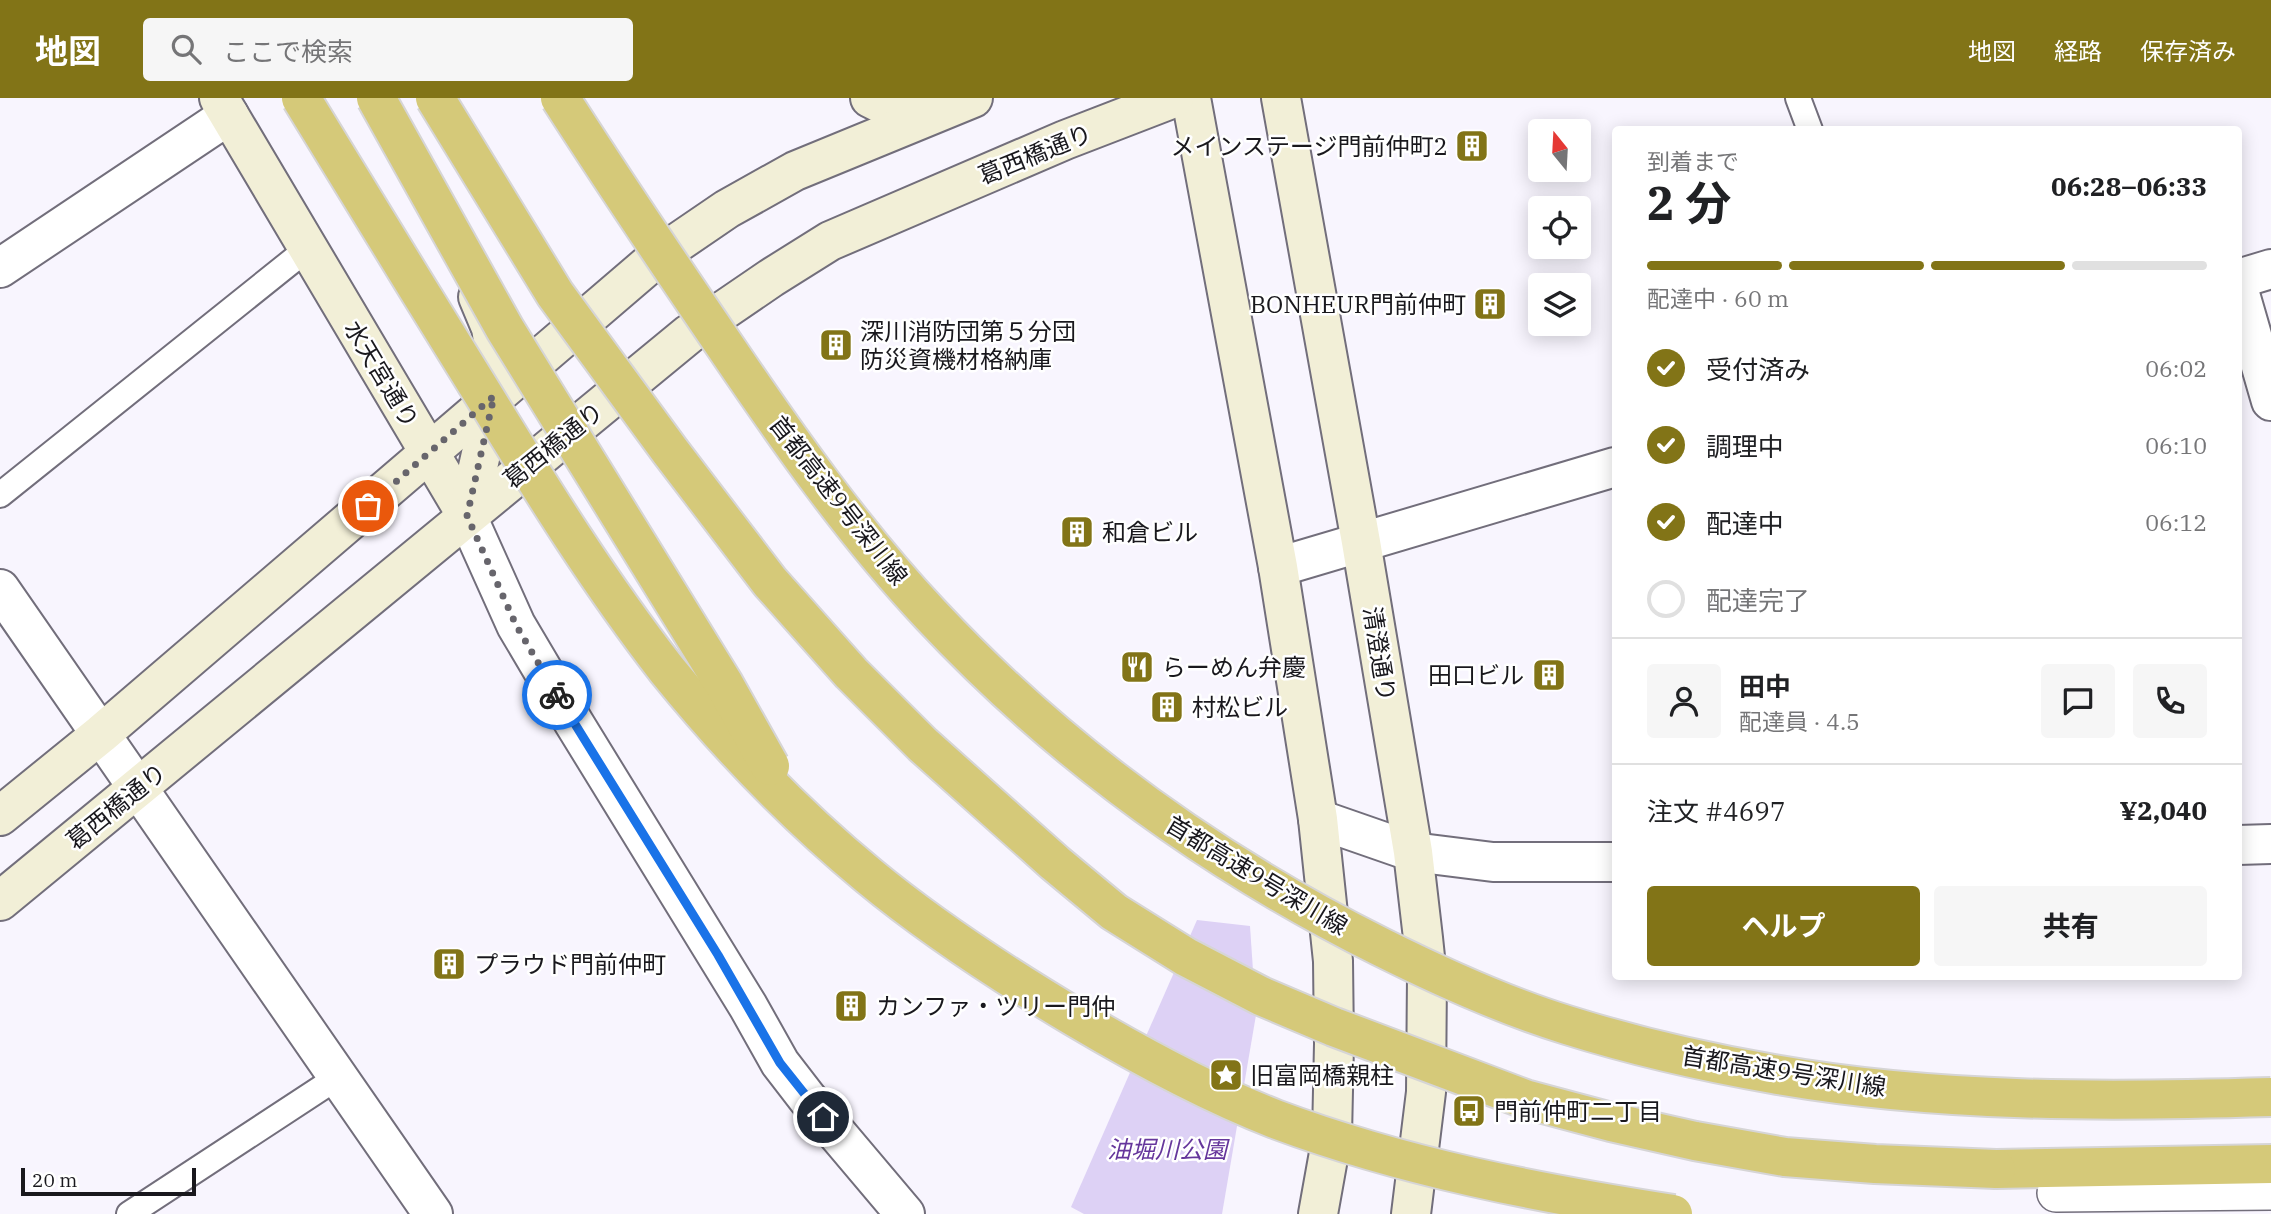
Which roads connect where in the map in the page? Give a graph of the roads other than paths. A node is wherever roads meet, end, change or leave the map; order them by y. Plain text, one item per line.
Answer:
1 (301, 98) edge
2 (377, 98) edge
3 (435, 98) edge
4 (560, 98) edge
5 (870, 98) edge
6 (972, 98) edge
7 (1174, 98) edge
8 (1191, 98) edge
9 (1281, 98) edge
10 (1798, 98) edge
11 (224, 106) edge
12 (926, 116) junction
13 (1808, 126) edge
14 (307, 249) junction
15 (661, 254) junction
16 (0, 268) edge
17 (2271, 269) edge
18 (2242, 278) edge
19 (2242, 301) edge
20 (494, 396) junction
21 (2271, 401) edge
22 (429, 453) junction
23 (1612, 468) edge
24 (0, 495) edge
25 (467, 516) junction
26 (1361, 542) junction
27 (1278, 567) junction
28 (0, 589) edge
29 (101, 734) junction
30 (139, 788) junction
31 (794, 807) junction
32 (0, 816) edge
33 (1318, 819) junction
34 (2271, 844) edge
35 (2242, 845) edge
36 (1413, 852) junction
37 (1612, 862) edge
38 (0, 901) edge
39 (338, 1077) junction
40 (2271, 1097) edge
41 (2271, 1164) edge
42 (2271, 1191) edge
43 (2056, 1193) dead end
44 (129, 1214) edge
45 (433, 1214) edge
46 (905, 1214) edge
47 (1318, 1214) edge
48 (1411, 1214) edge
49 (1673, 1214) edge

1 - 31 highway, bridge
2 - 20 main road
2 - 31 highway, bridge
3 - 41 highway, bridge
4 - 15 main road
4 - 40 highway, 首都高速9号深川線, bridge
5 - 12 main road
6 - 12 main road
7 - 25 main road, 葛西橋通り
8 - 27 main road
9 - 26 main road, 清澄通り
10 - 13 lane
11 - 14 main road, 水天宮通り
11 - 16 street
12 - 15 main road
14 - 22 main road, 水天宮通り
14 - 24 lane
15 - 20 main road
17 - 18 street
19 - 21 street
20 - 22 main road
20 - 25 main road
22 - 25 main road, 水天宮通り
22 - 29 main road
23 - 26 street
25 - 30 main road, 葛西橋通り
25 - 46 street, 水天宮通り
26 - 27 street
26 - 36 main road, 清澄通り
27 - 33 main road
28 - 29 street
29 - 30 street
29 - 32 main road
30 - 38 main road, 葛西橋通り
30 - 39 street
31 - 49 highway, bridge
33 - 36 street
33 - 47 main road
34 - 35 street
36 - 37 street
36 - 48 main road, 清澄通り
39 - 44 lane
39 - 45 street
42 - 43 street

